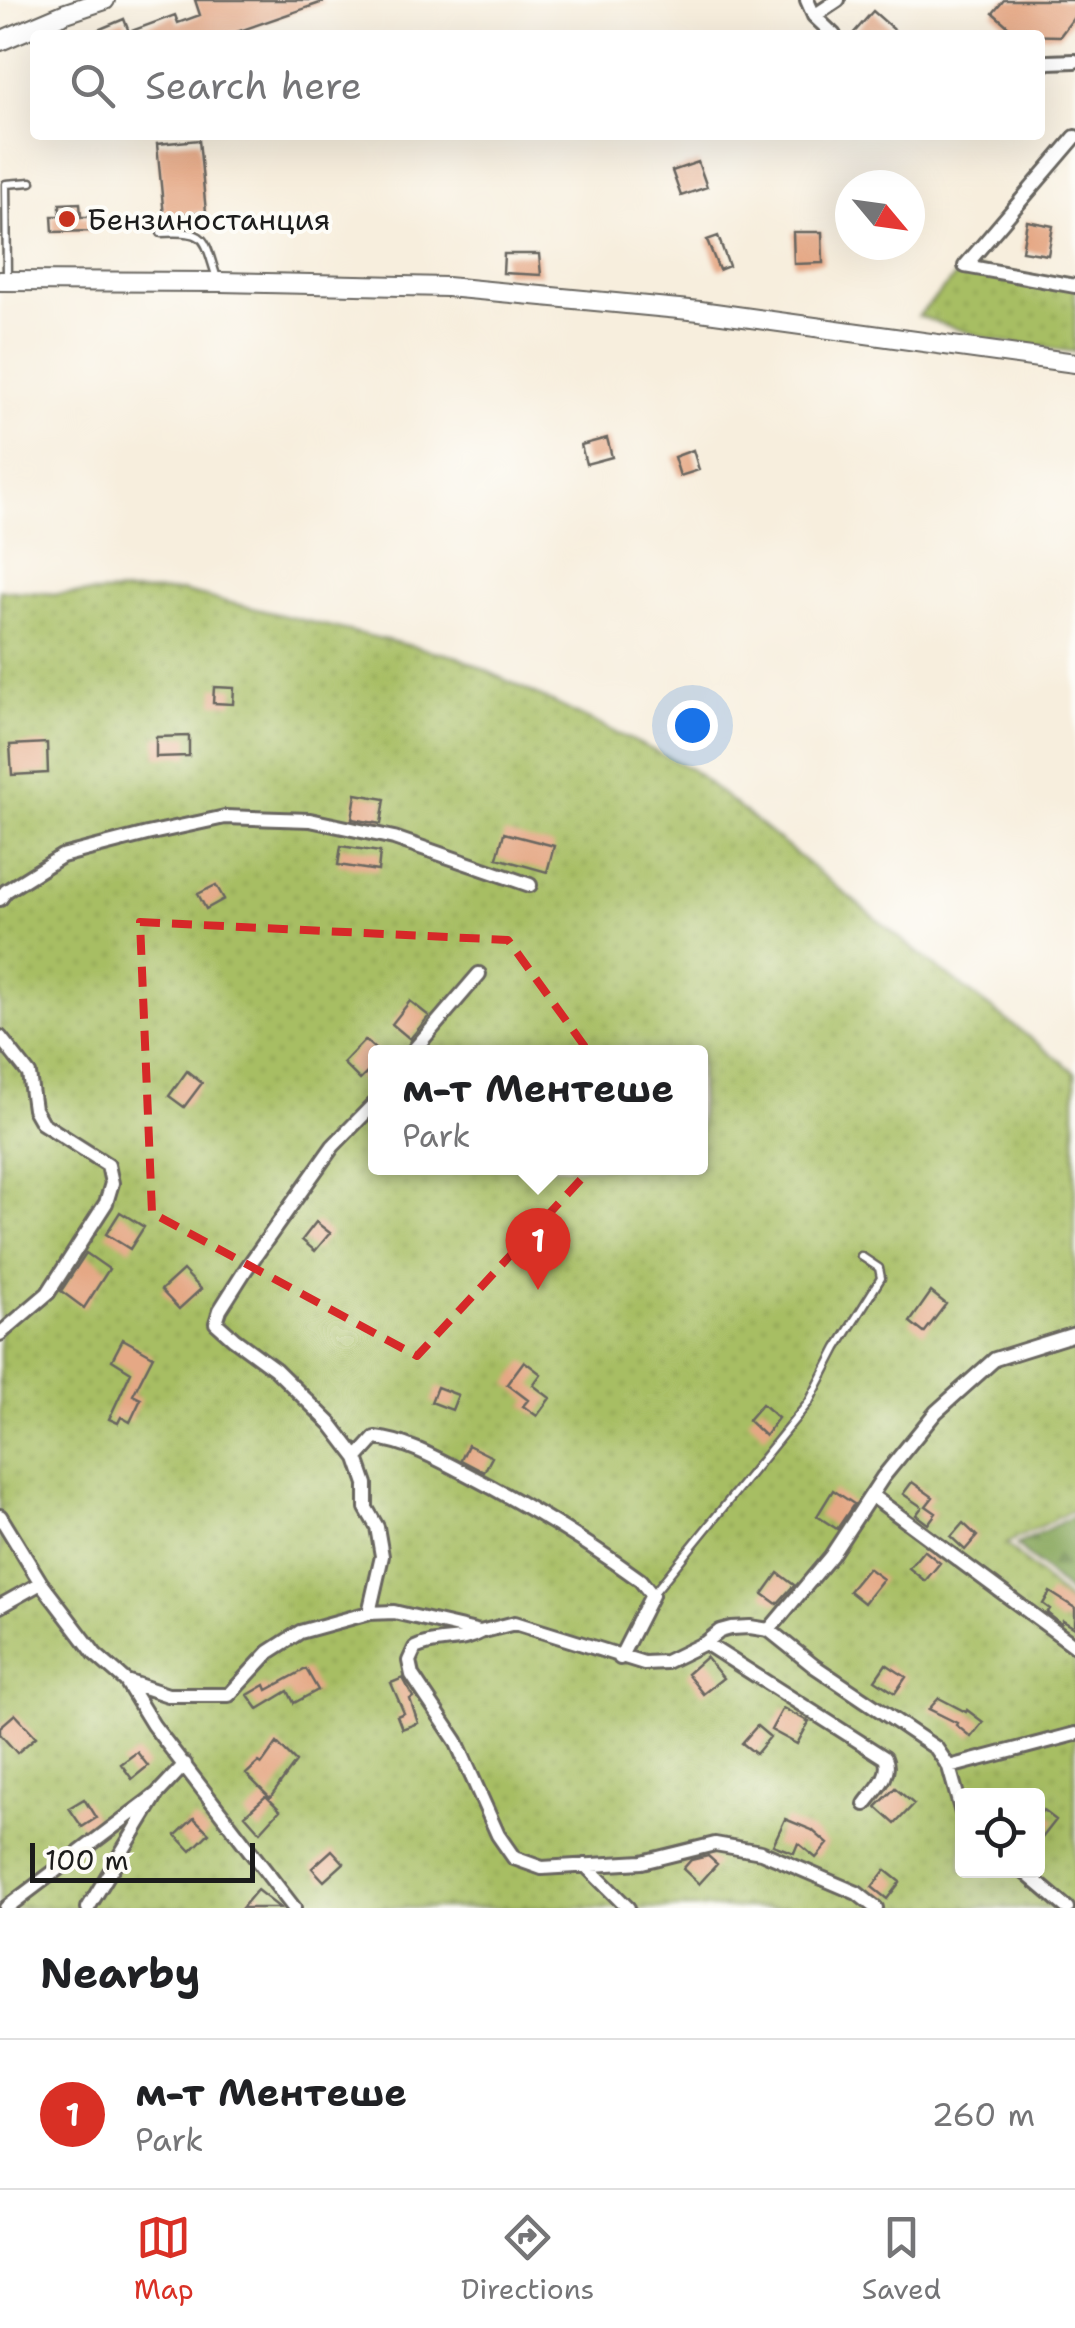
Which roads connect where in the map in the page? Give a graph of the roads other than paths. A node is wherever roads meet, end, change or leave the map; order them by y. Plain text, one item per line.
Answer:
1 (105, 0) edge
2 (807, 0) edge
3 (838, 0) edge
4 (814, 16) junction
5 (829, 30) edge
6 (0, 41) edge
7 (1075, 61) edge
8 (1045, 64) edge
9 (1075, 137) edge
10 (31, 182) dead end
11 (161, 233) dead end
12 (4, 281) edge
13 (219, 282) junction
14 (1075, 286) edge
15 (1075, 364) edge
16 (530, 885) dead end
17 (0, 899) edge
18 (479, 974) dead end
19 (0, 1038) edge
20 (418, 1045) edge
21 (368, 1110) edge
22 (861, 1256) dead end
23 (0, 1334) edge
24 (1075, 1334) edge
25 (357, 1458) junction
26 (871, 1495) junction
27 (1, 1518) edge
28 (41, 1583) junction
29 (652, 1595) junction
30 (0, 1606) edge
31 (369, 1613) junction
32 (769, 1630) junction
33 (480, 1632) junction
34 (706, 1644) junction
35 (1075, 1646) edge
36 (620, 1658) junction
37 (126, 1680) junction
38 (1075, 1734) edge
39 (185, 1764) junction
40 (949, 1766) junction
41 (955, 1788) edge
42 (156, 1794) junction
43 (865, 1804) dead end
44 (585, 1865) junction
45 (1032, 1878) edge
46 (6, 1908) edge
47 (88, 1908) edge
48 (294, 1908) edge
49 (628, 1908) edge
50 (876, 1908) edge
51 (1068, 1908) edge

1 - 6 main road
2 - 4 street
3 - 4 street
4 - 5 street
7 - 8 street
9 - 14 street
10 - 12 lane
11 - 13 lane
12 - 13 main road
13 - 15 main road
16 - 17 street
18 - 20 street
19 - 23 street
21 - 25 street
22 - 29 lane
24 - 26 street
25 - 29 street
25 - 31 street
26 - 32 street
26 - 35 street
27 - 28 street
28 - 30 street
28 - 37 street
29 - 36 street
31 - 33 street
31 - 37 street
32 - 34 street
32 - 40 street
33 - 36 street
33 - 44 street
34 - 36 street
34 - 43 street
37 - 39 street
38 - 40 street
39 - 42 street
39 - 48 street
40 - 41 street
42 - 46 street
42 - 47 street
44 - 49 street
44 - 50 street
45 - 51 street

